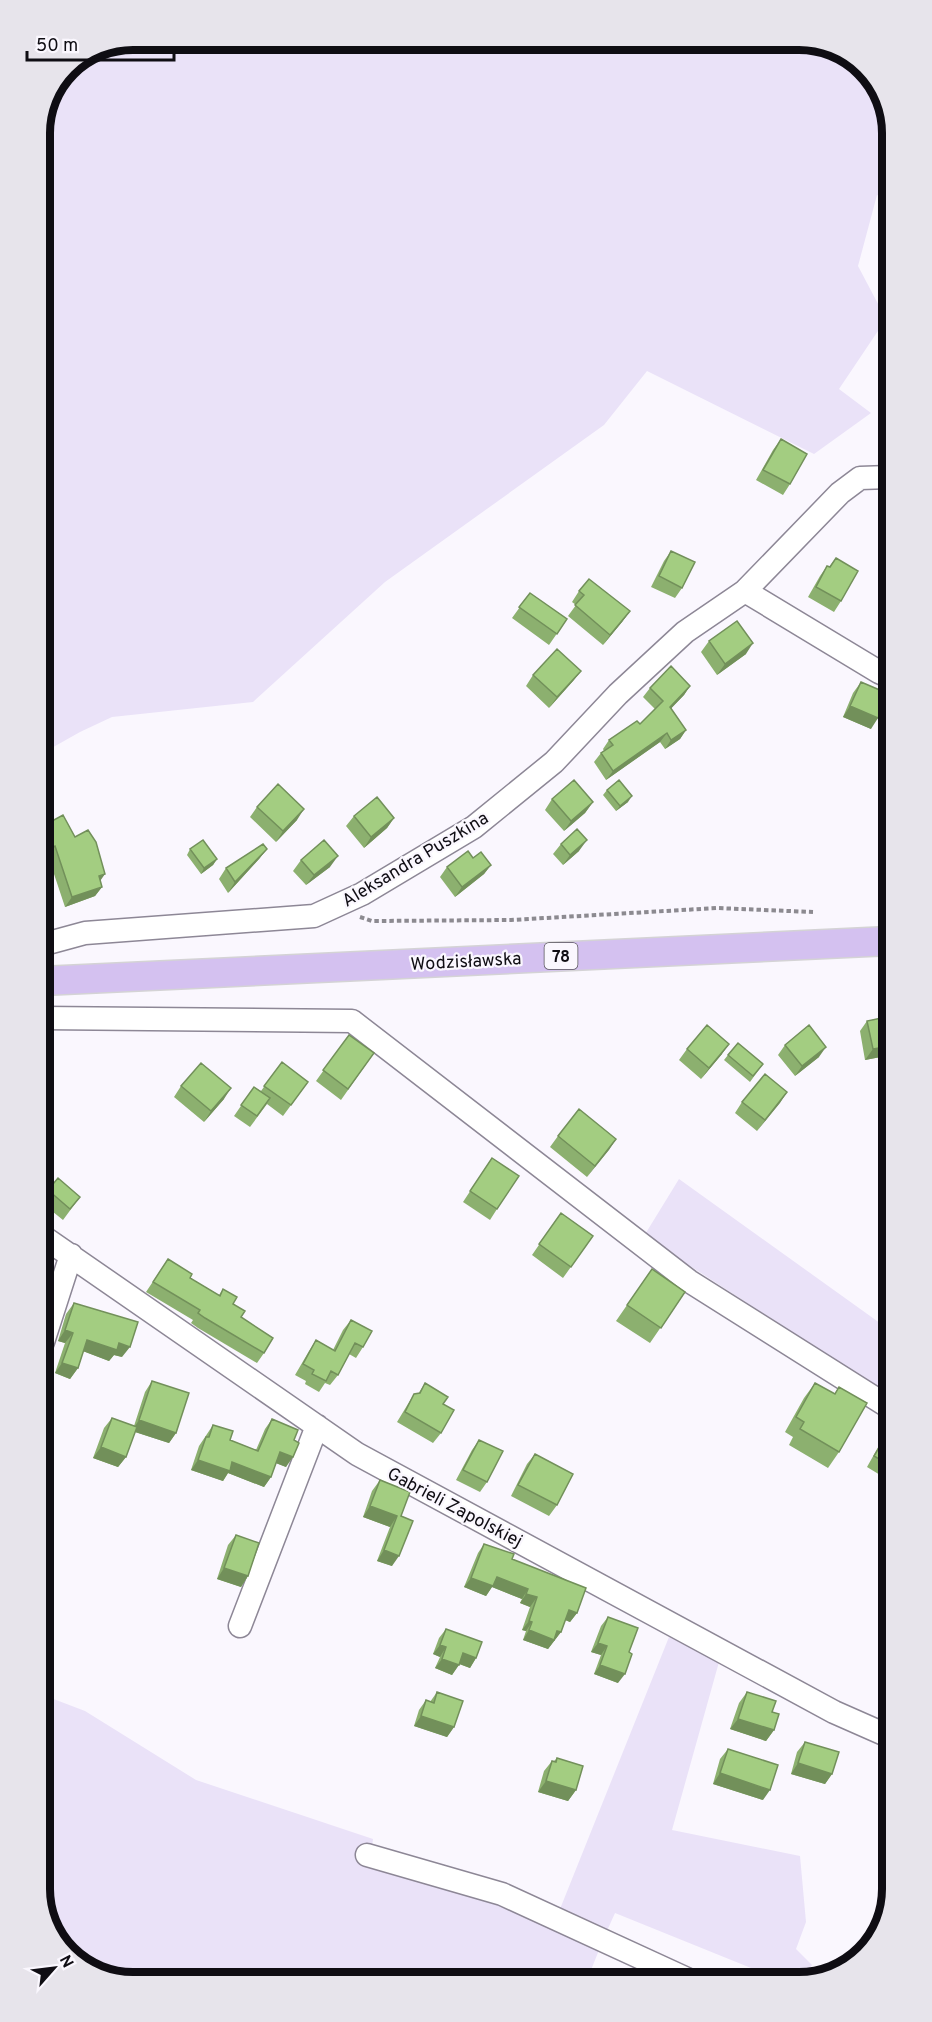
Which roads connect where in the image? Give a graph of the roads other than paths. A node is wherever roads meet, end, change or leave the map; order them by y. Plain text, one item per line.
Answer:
1 (882, 477) edge
2 (745, 591) junction
3 (882, 673) edge
4 (882, 941) edge
5 (50, 943) edge
6 (50, 981) edge
7 (49, 1018) edge
8 (49, 1241) edge
9 (70, 1256) junction
10 (49, 1320) edge
11 (882, 1403) edge
12 (317, 1426) junction
13 (240, 1626) dead end
14 (882, 1734) edge
15 (367, 1855) dead end
16 (672, 1972) edge

1 - 2 street, Aleksandra Puszkina
2 - 3 street
2 - 5 street, Aleksandra Puszkina
4 - 6 main road, Wodzisławska / 78
7 - 11 street
8 - 9 street, Gabrieli Zapolskiej
9 - 10 street
9 - 12 street, Gabrieli Zapolskiej
12 - 13 street
12 - 14 street, Gabrieli Zapolskiej
15 - 16 street

